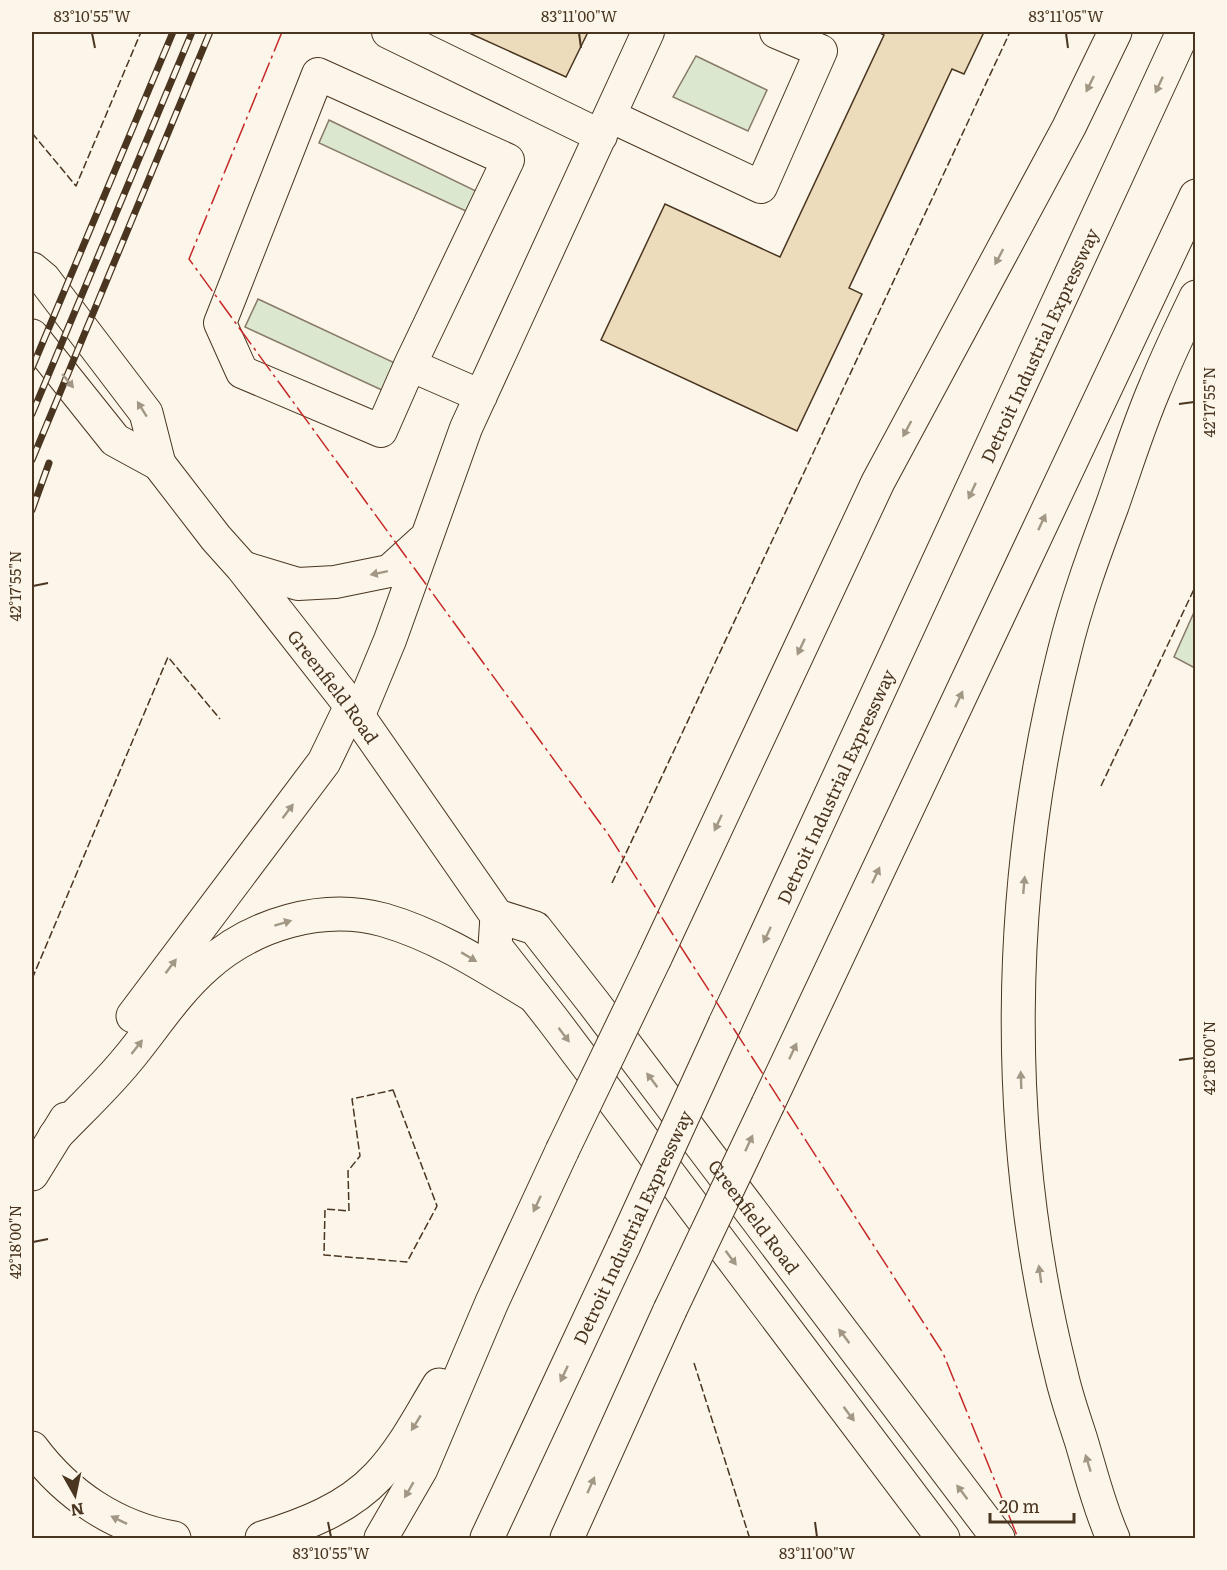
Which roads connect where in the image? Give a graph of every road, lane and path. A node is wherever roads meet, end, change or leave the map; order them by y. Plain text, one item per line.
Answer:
1 (388, 32) edge
2 (648, 32) edge
3 (776, 32) edge
4 (1115, 32) edge
5 (1183, 32) edge
6 (605, 126) junction
7 (1196, 196) edge
8 (32, 269) edge
9 (1196, 297) edge
10 (32, 336) edge
11 (410, 365) junction
12 (481, 396) junction
13 (159, 464) junction
14 (425, 538) junction
15 (242, 567) junction
16 (355, 711) junction
17 (497, 916) junction
18 (534, 996) junction
19 (55, 1136) junction
20 (32, 1174) edge
21 (492, 1302) junction
22 (32, 1448) edge
23 (174, 1539) edge
24 (262, 1539) edge
25 (381, 1539) edge
26 (487, 1539) edge
27 (567, 1539) edge
28 (943, 1539) edge
29 (998, 1539) edge
30 (1113, 1539) edge

1 - 6 lane
2 - 6 lane
3 - 6 lane
4 -> 21 main road, bridge
5 -> 26 main road, Detroit Industrial Expressway, bridge
6 - 12 lane
27 -> 7 main road, bridge
13 -> 8 main road, Greenfield Road
30 -> 9 main road
10 -> 13 main road, Greenfield Road
11 - 11 lane
11 - 12 lane
12 - 14 lane
13 - 15 main road, Greenfield Road
14 -> 15 lane
14 - 16 lane
15 - 16 main road, Greenfield Road
16 - 17 main road, Greenfield Road
19 -> 16 main road
17 - 18 main road
29 -> 17 main road, Greenfield Road
19 -> 18 main road
18 -> 28 main road
19 - 20 main road
21 -> 24 main road
21 -> 25 main road
23 -> 22 main road

